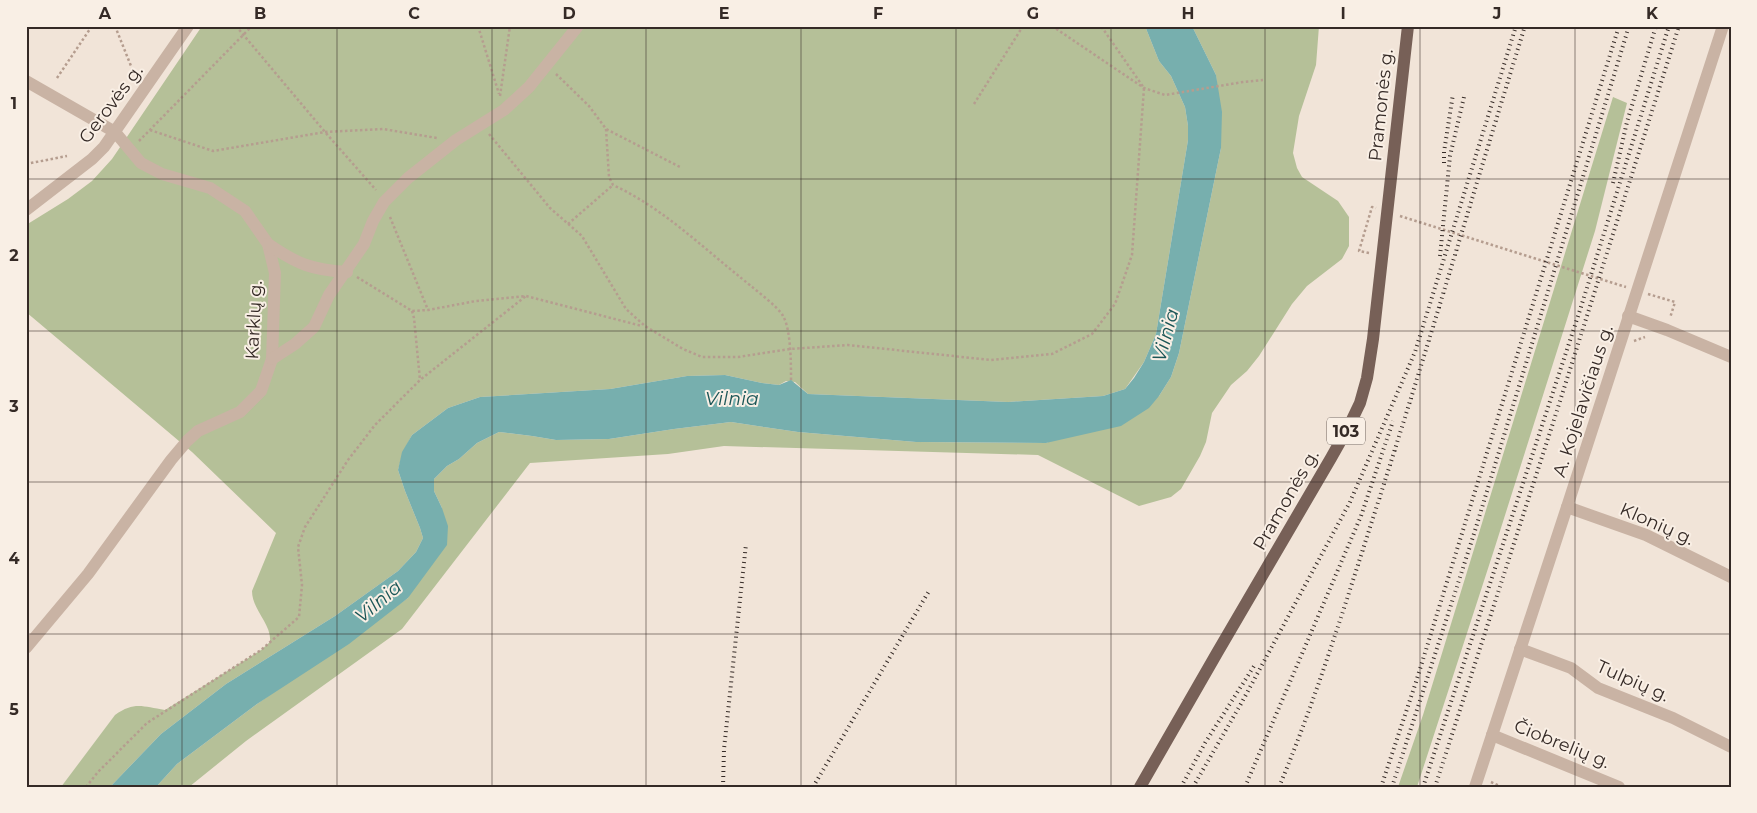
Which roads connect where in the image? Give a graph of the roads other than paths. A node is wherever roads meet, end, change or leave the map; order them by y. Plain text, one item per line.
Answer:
1 (188, 26) edge
2 (578, 26) edge
3 (1408, 26) edge
4 (1724, 33) edge
5 (26, 81) edge
6 (116, 132) junction
7 (26, 210) edge
8 (268, 244) junction
9 (347, 272) junction
10 (1628, 316) junction
11 (1731, 357) edge
12 (272, 359) junction
13 (1568, 507) junction
14 (1731, 577) edge
15 (26, 648) edge
16 (1520, 649) junction
17 (1492, 735) junction
18 (1731, 747) edge
19 (1140, 787) edge
20 (1475, 787) edge
21 (1619, 787) edge

1 - 6 street, Gerovės g.
2 - 9 street
3 - 19 main road, Pramonės g. / 103
4 - 10 street, A. Kojelavičiaus g.
5 - 6 street
6 - 7 street, Gerovės g.
6 - 8 street, Karklų g.
8 - 9 street
8 - 12 street, Karklų g.
9 - 12 street
10 - 11 street
10 - 13 street, A. Kojelavičiaus g.
12 - 15 street, Karklų g.
13 - 14 street, Klonių g.
13 - 16 street, A. Kojelavičiaus g.
16 - 17 street, A. Kojelavičiaus g.
16 - 18 street, Tulpių g.
17 - 20 street, A. Kojelavičiaus g.
17 - 21 street, Čiobrelių g.

